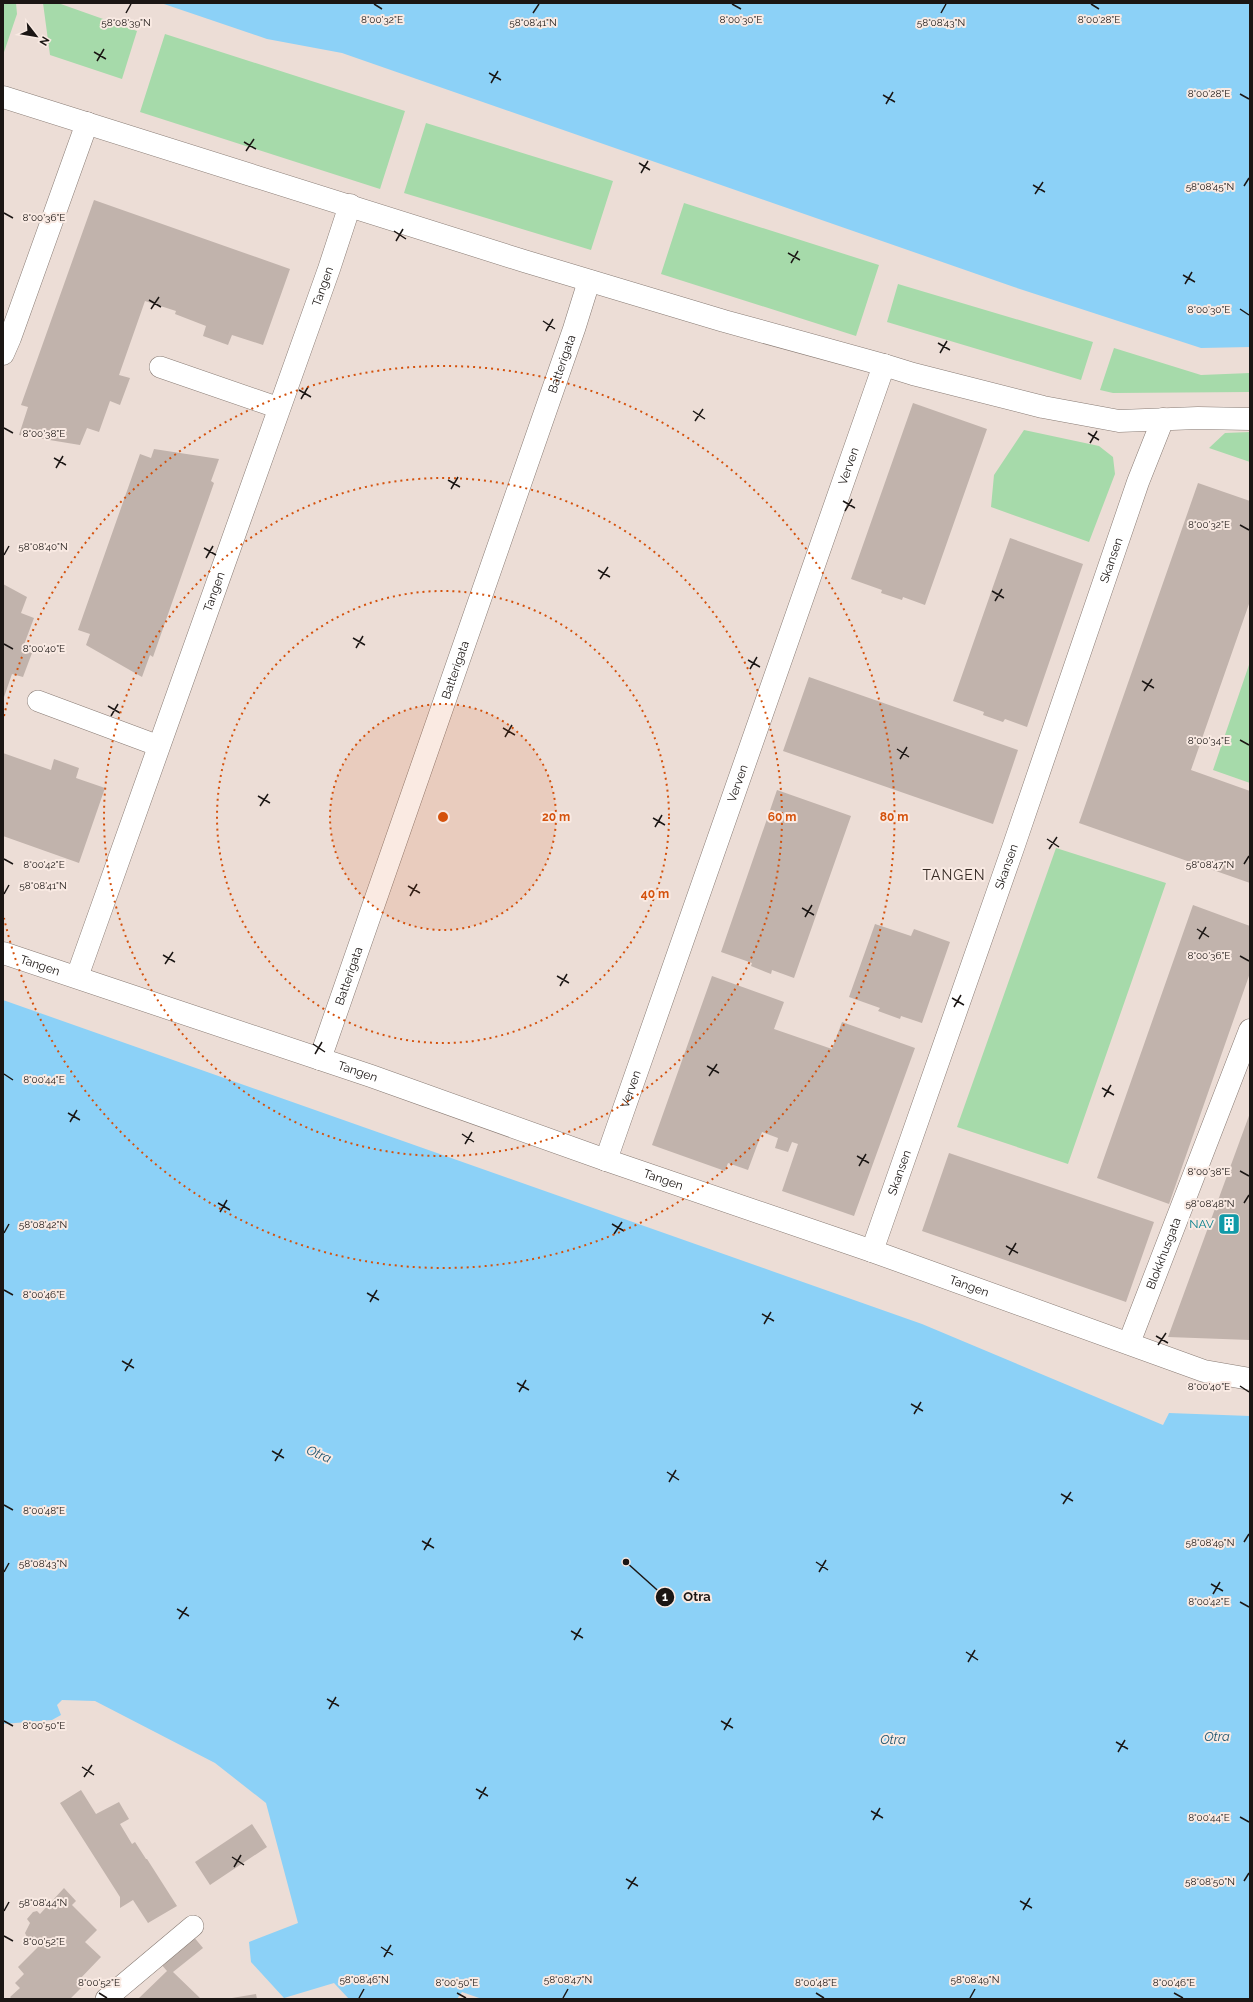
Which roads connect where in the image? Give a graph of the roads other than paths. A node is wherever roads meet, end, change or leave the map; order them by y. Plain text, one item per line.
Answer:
1 (3, 97) edge
2 (87, 123) junction
3 (350, 205) junction
4 (589, 281) junction
5 (3, 354) edge
6 (884, 365) junction
7 (160, 367) dead end
8 (280, 408) junction
9 (1163, 419) junction
10 (1250, 419) edge
11 (38, 701) dead end
12 (159, 746) junction
13 (3, 953) edge
14 (77, 977) junction
15 (1250, 1030) edge
16 (320, 1059) junction
17 (606, 1160) junction
18 (872, 1251) junction
19 (1129, 1343) junction
20 (1250, 1379) edge
21 (193, 1926) dead end
22 (106, 1999) edge

1 - 2 street
2 - 3 street
2 - 5 street
3 - 4 street
3 - 8 street, Tangen
4 - 6 street
4 - 16 street, Batterigata
6 - 9 street
6 - 17 street, Verven
7 - 8 lane
8 - 12 street, Tangen
9 - 10 street
9 - 18 street, Skansen
11 - 12 lane
12 - 14 street, Tangen
13 - 14 street, Tangen
14 - 16 street, Tangen
15 - 19 street, Blokkhusgata
16 - 17 street, Tangen
17 - 18 street, Tangen
18 - 19 street, Tangen
19 - 20 street, Tangen
21 - 22 lane

